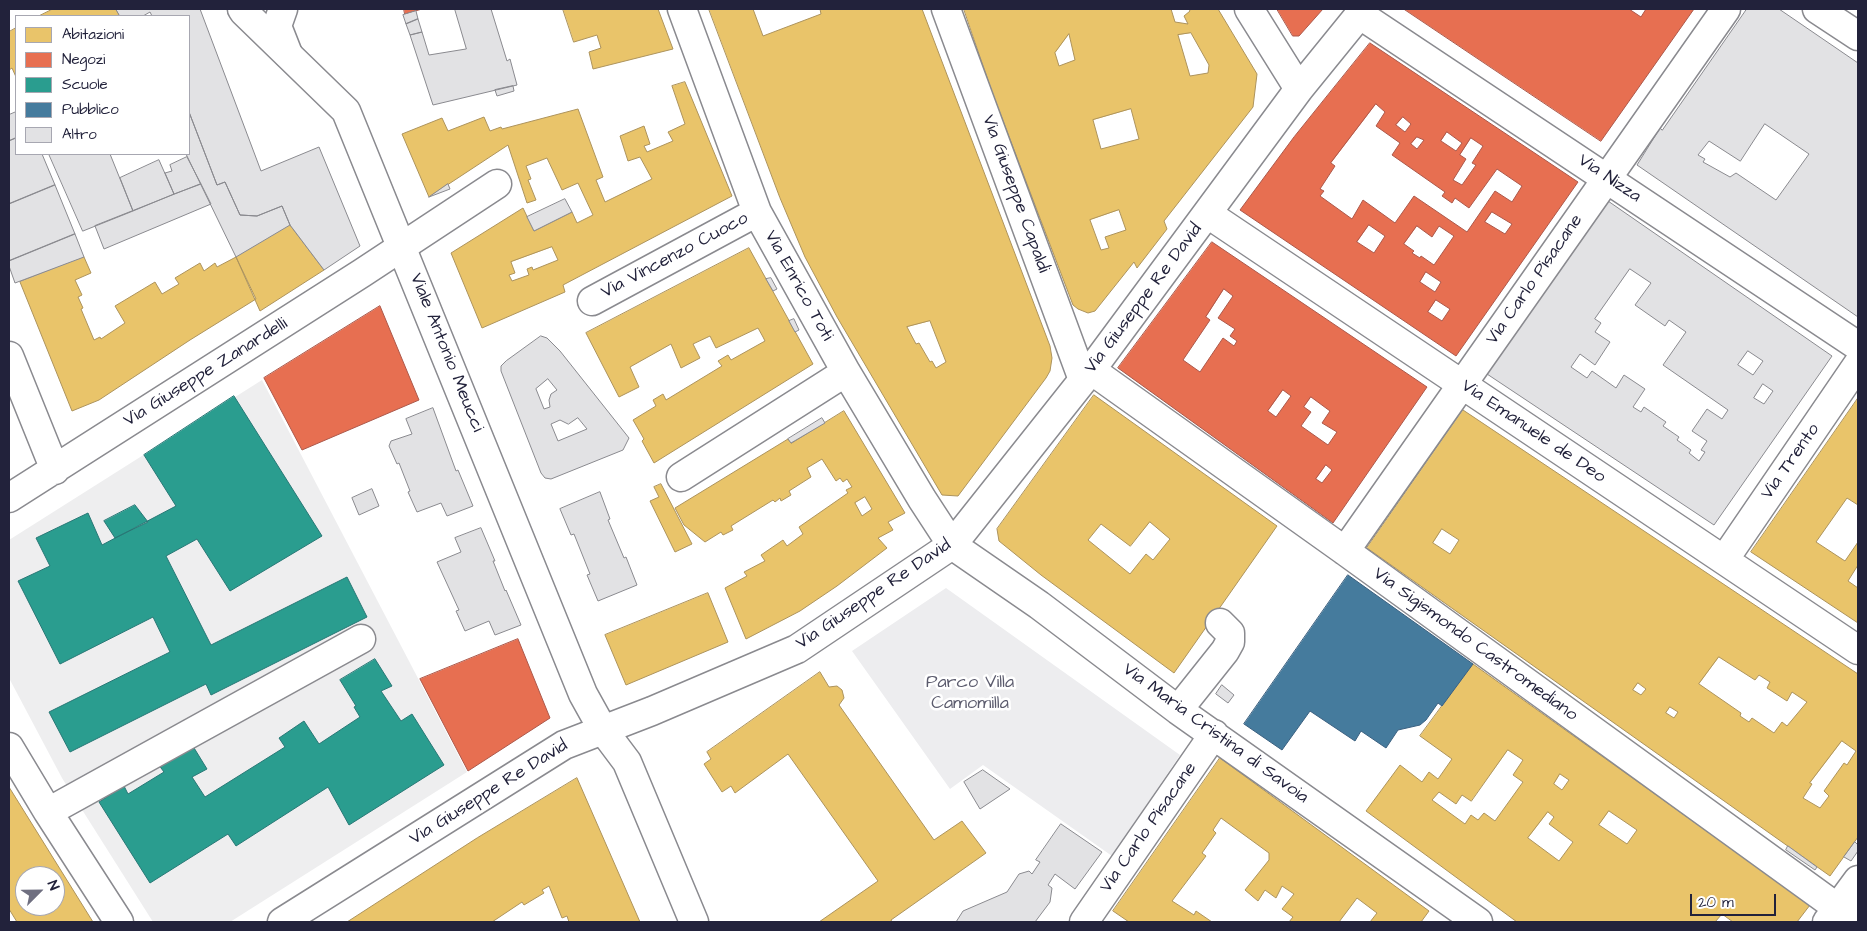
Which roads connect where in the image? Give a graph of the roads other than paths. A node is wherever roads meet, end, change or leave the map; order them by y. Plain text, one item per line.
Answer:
1 (242, 9) edge
2 (284, 9) edge
3 (682, 9) edge
4 (946, 9) edge
5 (1249, 9) edge
6 (1726, 9) edge
7 (1817, 9) edge
8 (1361, 11) edge
9 (1858, 36) edge
10 (288, 54) junction
11 (1299, 89) junction
12 (1607, 178) junction
13 (497, 184) dead end
14 (758, 212) junction
15 (1208, 214) junction
16 (402, 248) junction
17 (592, 301) dead end
18 (1858, 346) edge
19 (9, 356) edge
20 (1858, 364) edge
21 (846, 372) junction
22 (1087, 375) junction
23 (1462, 384) junction
24 (55, 470) junction
25 (681, 477) dead end
26 (9, 498) edge
27 (952, 545) junction
28 (1345, 551) junction
29 (1724, 560) junction
30 (1220, 623) dead end
31 (362, 639) dead end
32 (1858, 650) edge
33 (1178, 710) junction
34 (602, 730) junction
35 (1214, 734) junction
36 (9, 747) edge
37 (48, 812) junction
38 (1858, 880) edge
39 (1840, 918) edge
40 (1468, 919) edge
41 (1089, 920) edge
42 (118, 922) edge
43 (282, 922) edge
44 (694, 922) edge

1 - 10 street, Viale Antonio Meucci
2 - 10 street
3 - 14 street, Via Enrico Toti
4 - 22 street, Via Giuseppe Capaldi
5 - 11 street
6 - 12 street, Via Carlo Pisacane
7 - 9 street
8 - 11 street, Via Giuseppe Re David
8 - 12 street, Via Nizza
10 - 16 street, Viale Antonio Meucci
11 - 15 street, Via Giuseppe Re David
12 - 18 street, Via Nizza
12 - 23 street, Via Carlo Pisacane
13 - 16 street, Via Giuseppe Zanardelli
14 - 17 street, Via Vincenzo Cuoco
14 - 21 street, Via Enrico Toti
15 - 22 street, Via Giuseppe Re David
15 - 23 street, Via Emanuele de Deo
16 - 24 street, Via Giuseppe Zanardelli
16 - 34 street, Viale Antonio Meucci
19 - 24 street
20 - 29 street, Via Trento
21 - 25 street
21 - 27 street, Via Enrico Toti
22 - 27 street, Via Giuseppe Re David
22 - 28 street, Via Sigismondo Castromediano
23 - 28 street, Via Carlo Pisacane
23 - 29 street, Via Emanuele de Deo
24 - 26 street, Via Giuseppe Zanardelli
27 - 33 street, Via Maria Cristina di Savoia
27 - 34 street, Via Giuseppe Re David
28 - 39 street, Via Sigismondo Castromediano
29 - 32 street, Via Emanuele de Deo
30 - 33 street
31 - 37 street
33 - 35 street, Via Maria Cristina di Savoia
34 - 43 street, Via Giuseppe Re David
34 - 44 street, Viale Antonio Meucci
35 - 40 street, Via Maria Cristina di Savoia
35 - 41 street, Via Carlo Pisacane
36 - 37 street
37 - 42 street
38 - 39 street

